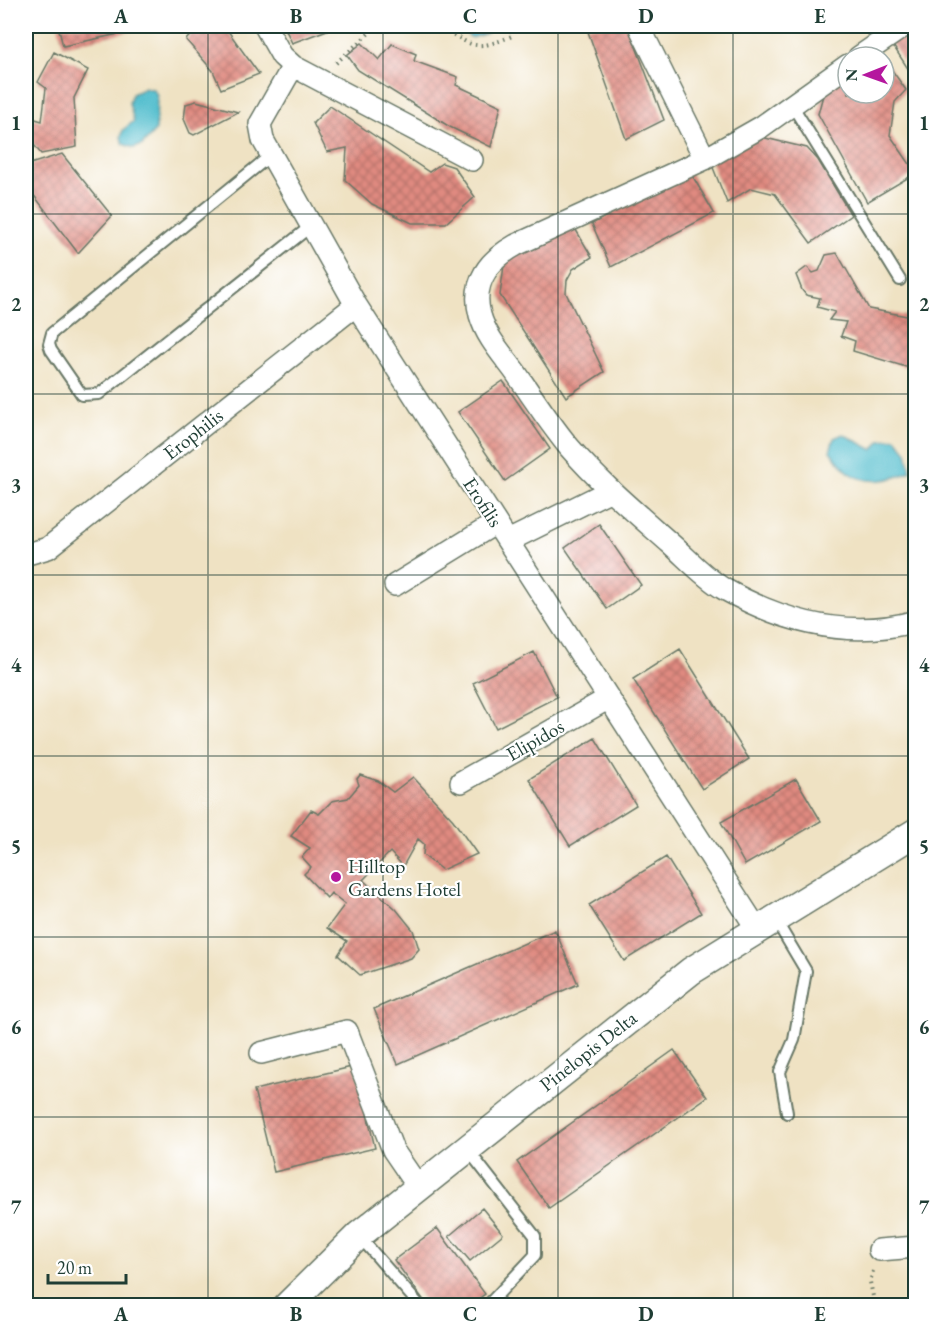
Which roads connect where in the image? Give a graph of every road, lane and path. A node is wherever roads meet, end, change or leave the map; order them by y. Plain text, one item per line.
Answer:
1 (265, 26) edge
2 (377, 26) edge
3 (431, 26) edge
4 (513, 26) edge
5 (639, 26) edge
6 (904, 26) edge
7 (877, 45) edge
8 (293, 66) junction
9 (836, 74) edge
10 (317, 79) junction
11 (792, 105) junction
12 (272, 155) junction
13 (705, 159) junction
14 (472, 160) dead end
15 (311, 226) junction
16 (900, 280) dead end
17 (356, 305) junction
18 (611, 490) junction
19 (496, 523) junction
20 (508, 541) junction
21 (26, 551) edge
22 (396, 585) dead end
23 (915, 621) edge
24 (609, 698) junction
25 (461, 782) dead end
26 (915, 832) edge
27 (765, 923) junction
28 (261, 1053) dead end
29 (787, 1113) dead end
30 (467, 1149) junction
31 (419, 1188) junction
32 (359, 1235) junction
33 (915, 1247) edge
34 (879, 1250) joint
35 (287, 1305) edge
36 (420, 1305) edge
37 (487, 1305) edge
38 (875, 1305) edge

1 - 8 street
2 - 10 path
3 - 4 path
5 - 13 street
6 - 7 street
8 - 10 street
8 - 12 street, Erofilis
9 - 11 street
10 - 14 street
11 - 13 street
11 - 16 lane
12 - 15 street, Erofilis
12 - 15 lane
13 - 18 street
15 - 17 street, Erofilis
17 - 19 street, Erofilis
17 - 21 street, Erophilis
18 - 20 street
18 - 23 street
19 - 20 street, Erofilis
19 - 22 street
20 - 24 street, Erofilis
24 - 25 street, Elipidos
24 - 27 street, Erofilis
26 - 27 street, Pinelopis Delta
27 - 29 lane
27 - 30 street, Pinelopis Delta
28 - 31 street
30 - 31 street, Pinelopis Delta
30 - 37 lane
31 - 32 street, Pinelopis Delta
32 - 35 street, Pinelopis Delta
32 - 36 lane
33 - 34 street
34 - 38 path

